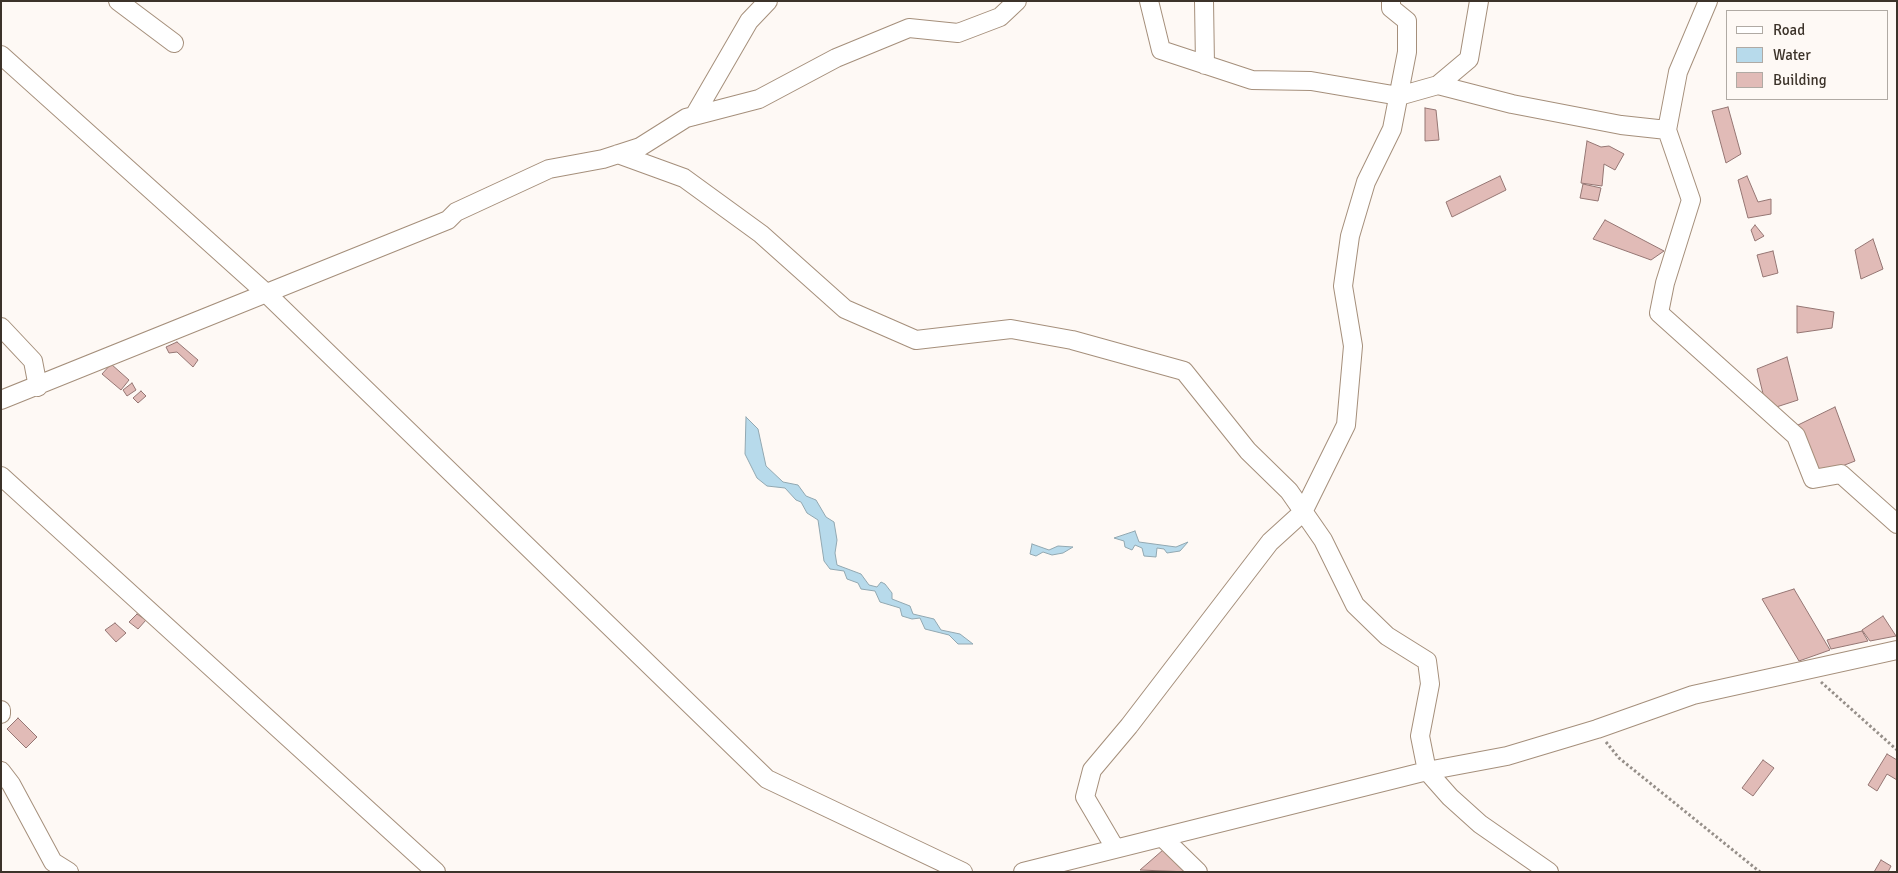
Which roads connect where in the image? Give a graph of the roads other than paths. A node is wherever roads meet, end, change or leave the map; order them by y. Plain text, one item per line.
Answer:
1 (118, 1) edge
2 (768, 1) edge
3 (1017, 1) edge
4 (1148, 1) edge
5 (1204, 1) edge
6 (1391, 1) edge
7 (1478, 1) edge
8 (1708, 1) edge
9 (174, 44) dead end
10 (1, 55) edge
11 (1206, 65) junction
12 (1438, 85) junction
13 (1399, 96) junction
14 (694, 116) junction
15 (1667, 130) junction
16 (618, 154) junction
17 (267, 294) junction
18 (1, 328) edge
19 (38, 387) junction
20 (1, 400) edge
21 (1, 476) edge
22 (1303, 512) junction
23 (1897, 524) edge
24 (1897, 650) edge
25 (1, 710) edge
26 (1, 714) edge
27 (1427, 770) junction
28 (1, 771) edge
29 (1162, 837) junction
30 (1116, 848) junction
31 (69, 872) edge
32 (436, 872) edge
33 (963, 872) edge
34 (1024, 872) edge
35 (1198, 872) edge
36 (1549, 872) edge

1 - 9 street
2 - 14 street
3 - 14 street
4 - 11 street
5 - 11 street
6 - 13 street
7 - 12 street
8 - 15 street
10 - 17 street
11 - 13 street
12 - 13 street
12 - 15 street
13 - 22 street
14 - 16 street
15 - 23 street
16 - 17 street
16 - 22 street
17 - 19 street
17 - 33 street
18 - 19 street
19 - 20 street
21 - 32 street
22 - 27 street
22 - 30 street
24 - 27 street
25 - 26 street
27 - 29 street
27 - 36 street
28 - 31 street
29 - 30 street
29 - 35 street
30 - 34 street

